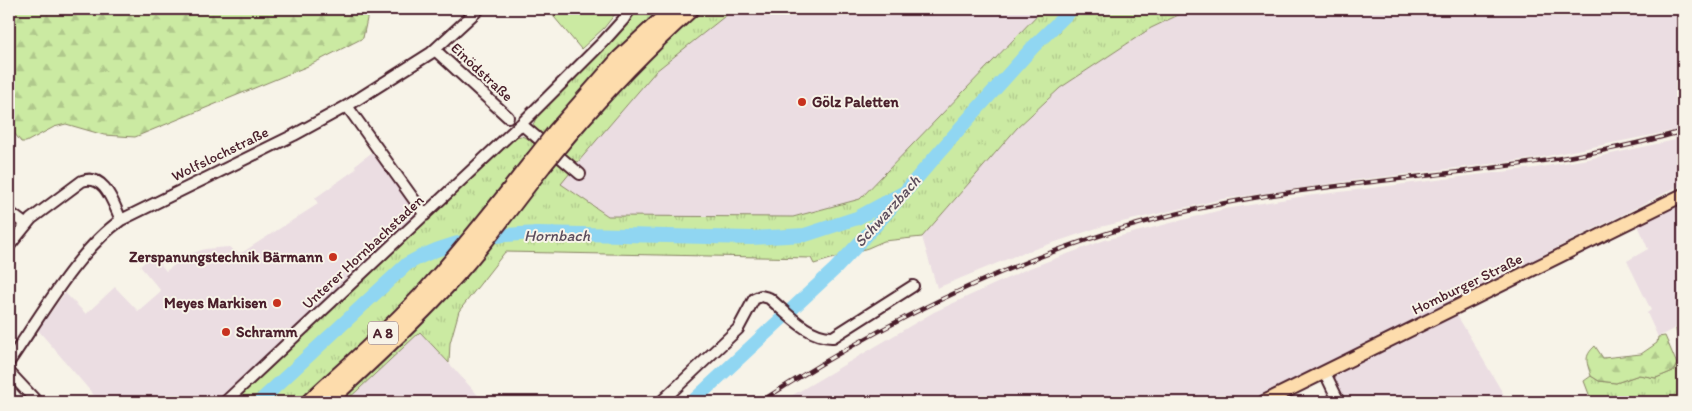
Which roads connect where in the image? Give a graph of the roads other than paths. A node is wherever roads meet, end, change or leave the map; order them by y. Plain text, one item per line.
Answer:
1 (479, 9) edge
2 (630, 9) edge
3 (672, 9) edge
4 (690, 9) edge
5 (435, 50) junction
6 (347, 106) junction
7 (508, 117) dead end
8 (521, 124) junction
9 (561, 134) junction
10 (539, 163) junction
11 (580, 174) dead end
12 (1683, 195) edge
13 (9, 212) edge
14 (425, 215) junction
15 (121, 220) junction
16 (25, 224) junction
17 (9, 246) edge
18 (914, 286) dead end
19 (9, 362) edge
20 (9, 372) edge
21 (1326, 373) junction
22 (36, 402) edge
23 (225, 402) edge
24 (309, 402) edge
25 (328, 402) edge
26 (661, 402) edge
27 (1264, 402) edge
28 (1339, 402) edge

1 - 5 street, Wolfslochstraße
2 - 8 street, Unterer Hornbachstaden
3 - 9 highway, A 8
4 - 9 highway, A 8
5 - 6 street, Wolfslochstraße
5 - 7 street, Einödstraße
6 - 14 street
6 - 15 street, Wolfslochstraße
8 - 11 street
8 - 14 street, Unterer Hornbachstaden
9 - 10 highway, A 8, bridge
10 - 24 highway, A 8
10 - 25 highway, A 8
12 - 21 main road, Homburger Straße
13 - 16 street
14 - 23 street, Unterer Hornbachstaden
15 - 16 street
15 - 19 street, Wolfslochstraße
16 - 17 street
18 - 26 street
20 - 22 street
21 - 27 main road, Homburger Straße
21 - 28 street

